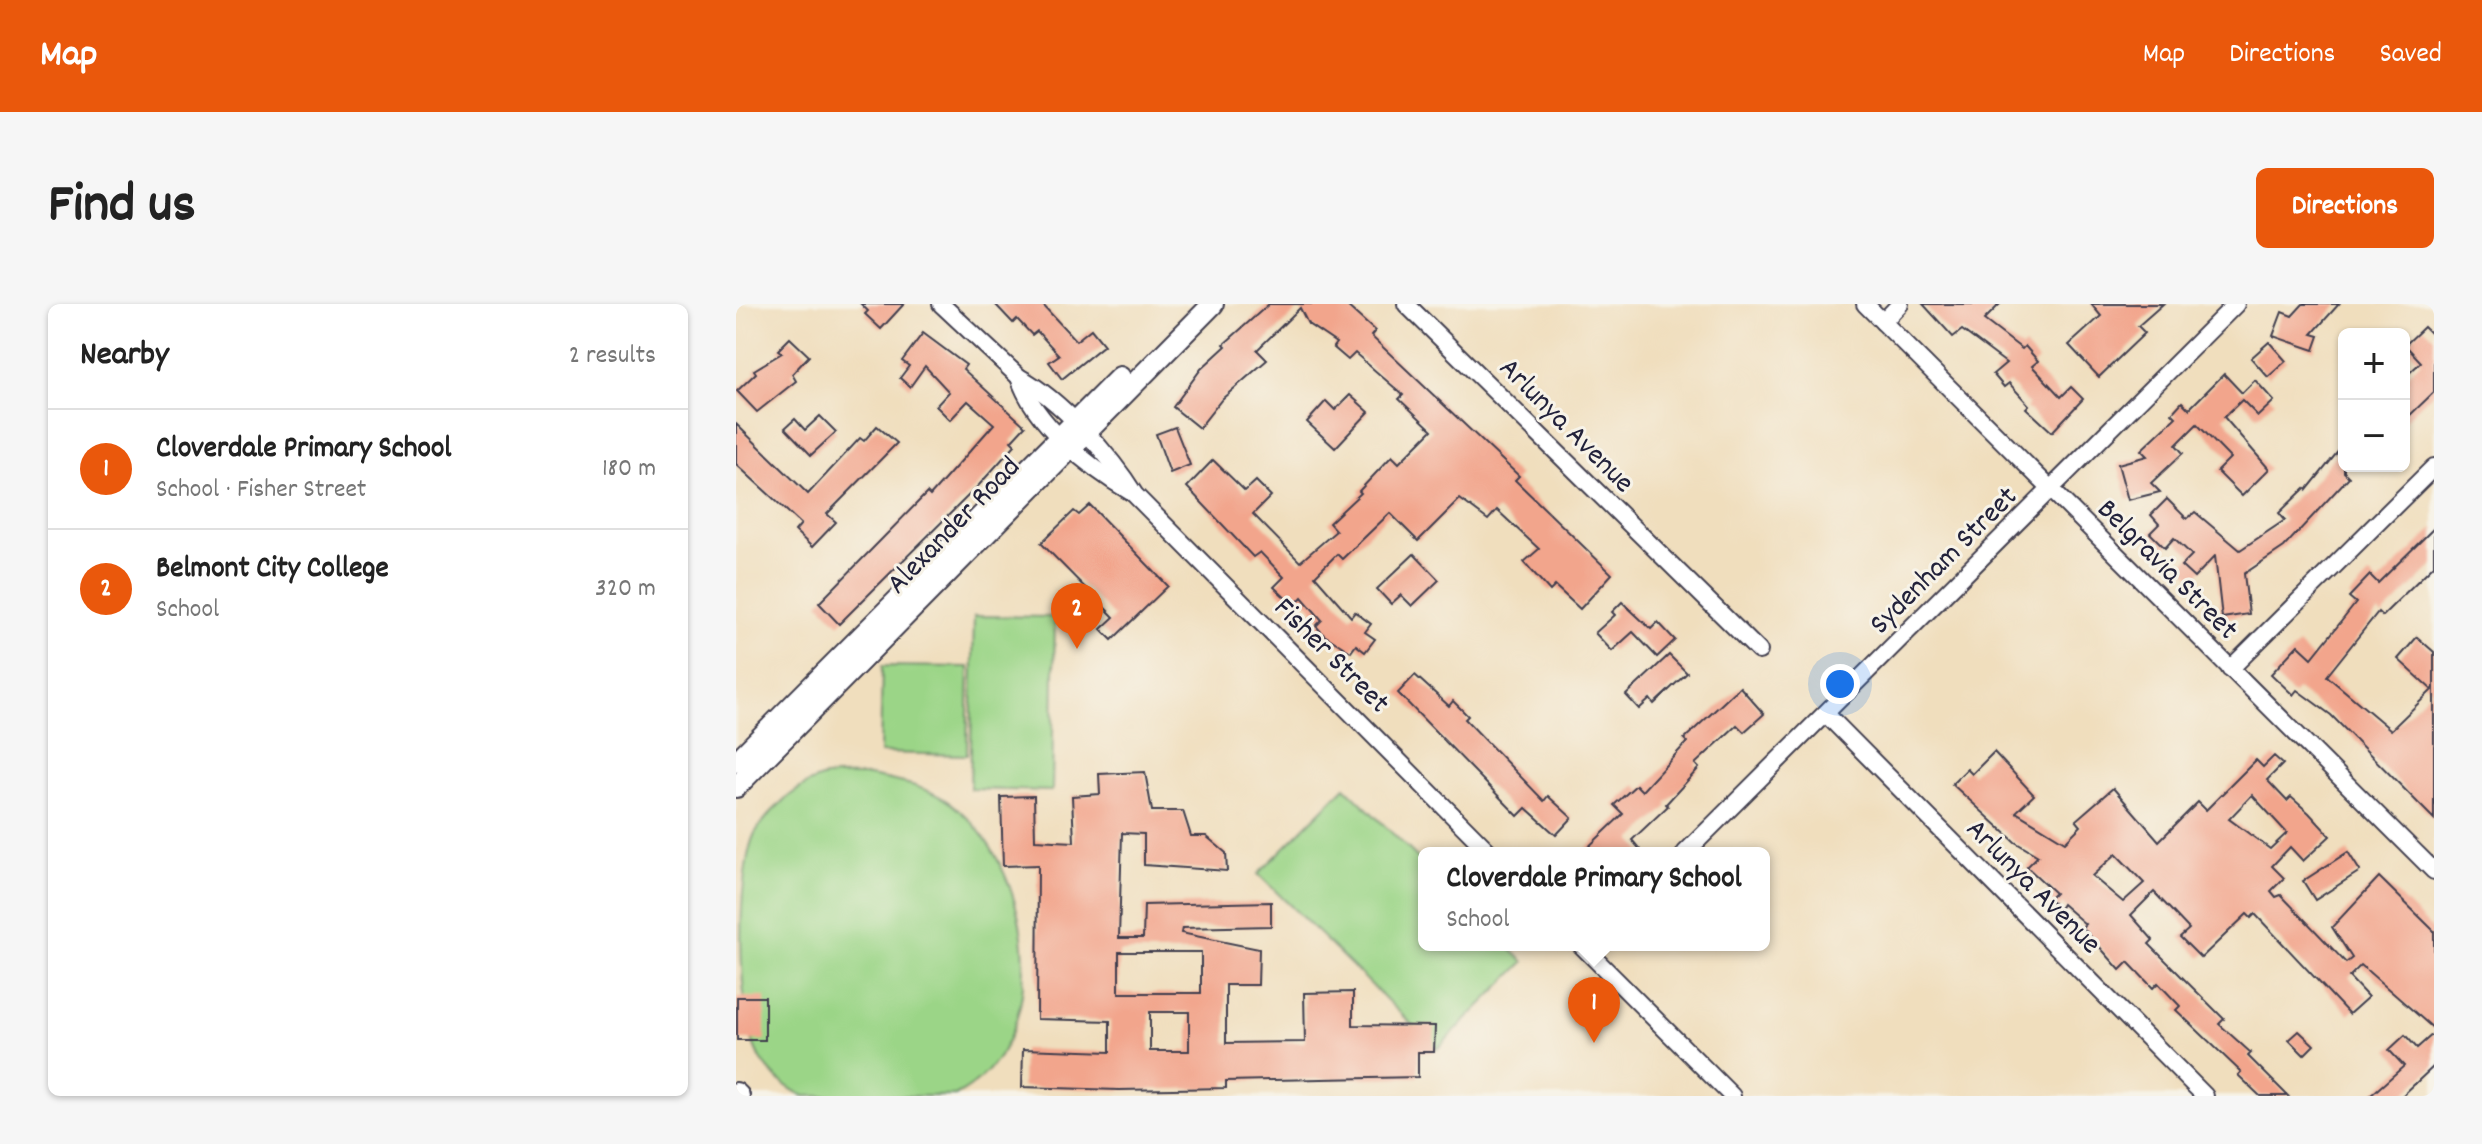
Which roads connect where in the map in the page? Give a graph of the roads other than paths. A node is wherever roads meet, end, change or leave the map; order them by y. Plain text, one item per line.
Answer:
1 (941, 304) edge
2 (1194, 304) edge
3 (1213, 304) edge
4 (1406, 304) edge
5 (1865, 304) edge
6 (1900, 304) edge
7 (2236, 304) edge
8 (1883, 322) junction
9 (1072, 434) junction
10 (2434, 467) edge
11 (2051, 490) junction
12 (1759, 651) dead end
13 (2230, 669) junction
14 (1826, 714) junction
15 (736, 762) edge
16 (736, 787) edge
17 (1484, 847) edge
18 (1691, 847) edge
19 (2434, 871) edge
20 (1591, 951) edge
21 (1732, 1096) edge
22 (2205, 1096) edge

1 - 9 street, Fisher Street
2 - 9 main road, Alexander Road
3 - 9 main road, Alexander Road
4 - 12 street, Arlunya Avenue
5 - 8 street, Belgravia Street
6 - 8 street
7 - 11 street, Sydenham Street
8 - 11 street, Belgravia Street
9 - 15 main road, Alexander Road
9 - 16 main road, Alexander Road
9 - 17 street, Fisher Street
10 - 13 street
11 - 13 street, Belgravia Street
11 - 14 street, Sydenham Street
13 - 19 street, Belgravia Street
14 - 18 street, Sydenham Street
14 - 22 street, Arlunya Avenue
20 - 21 street

